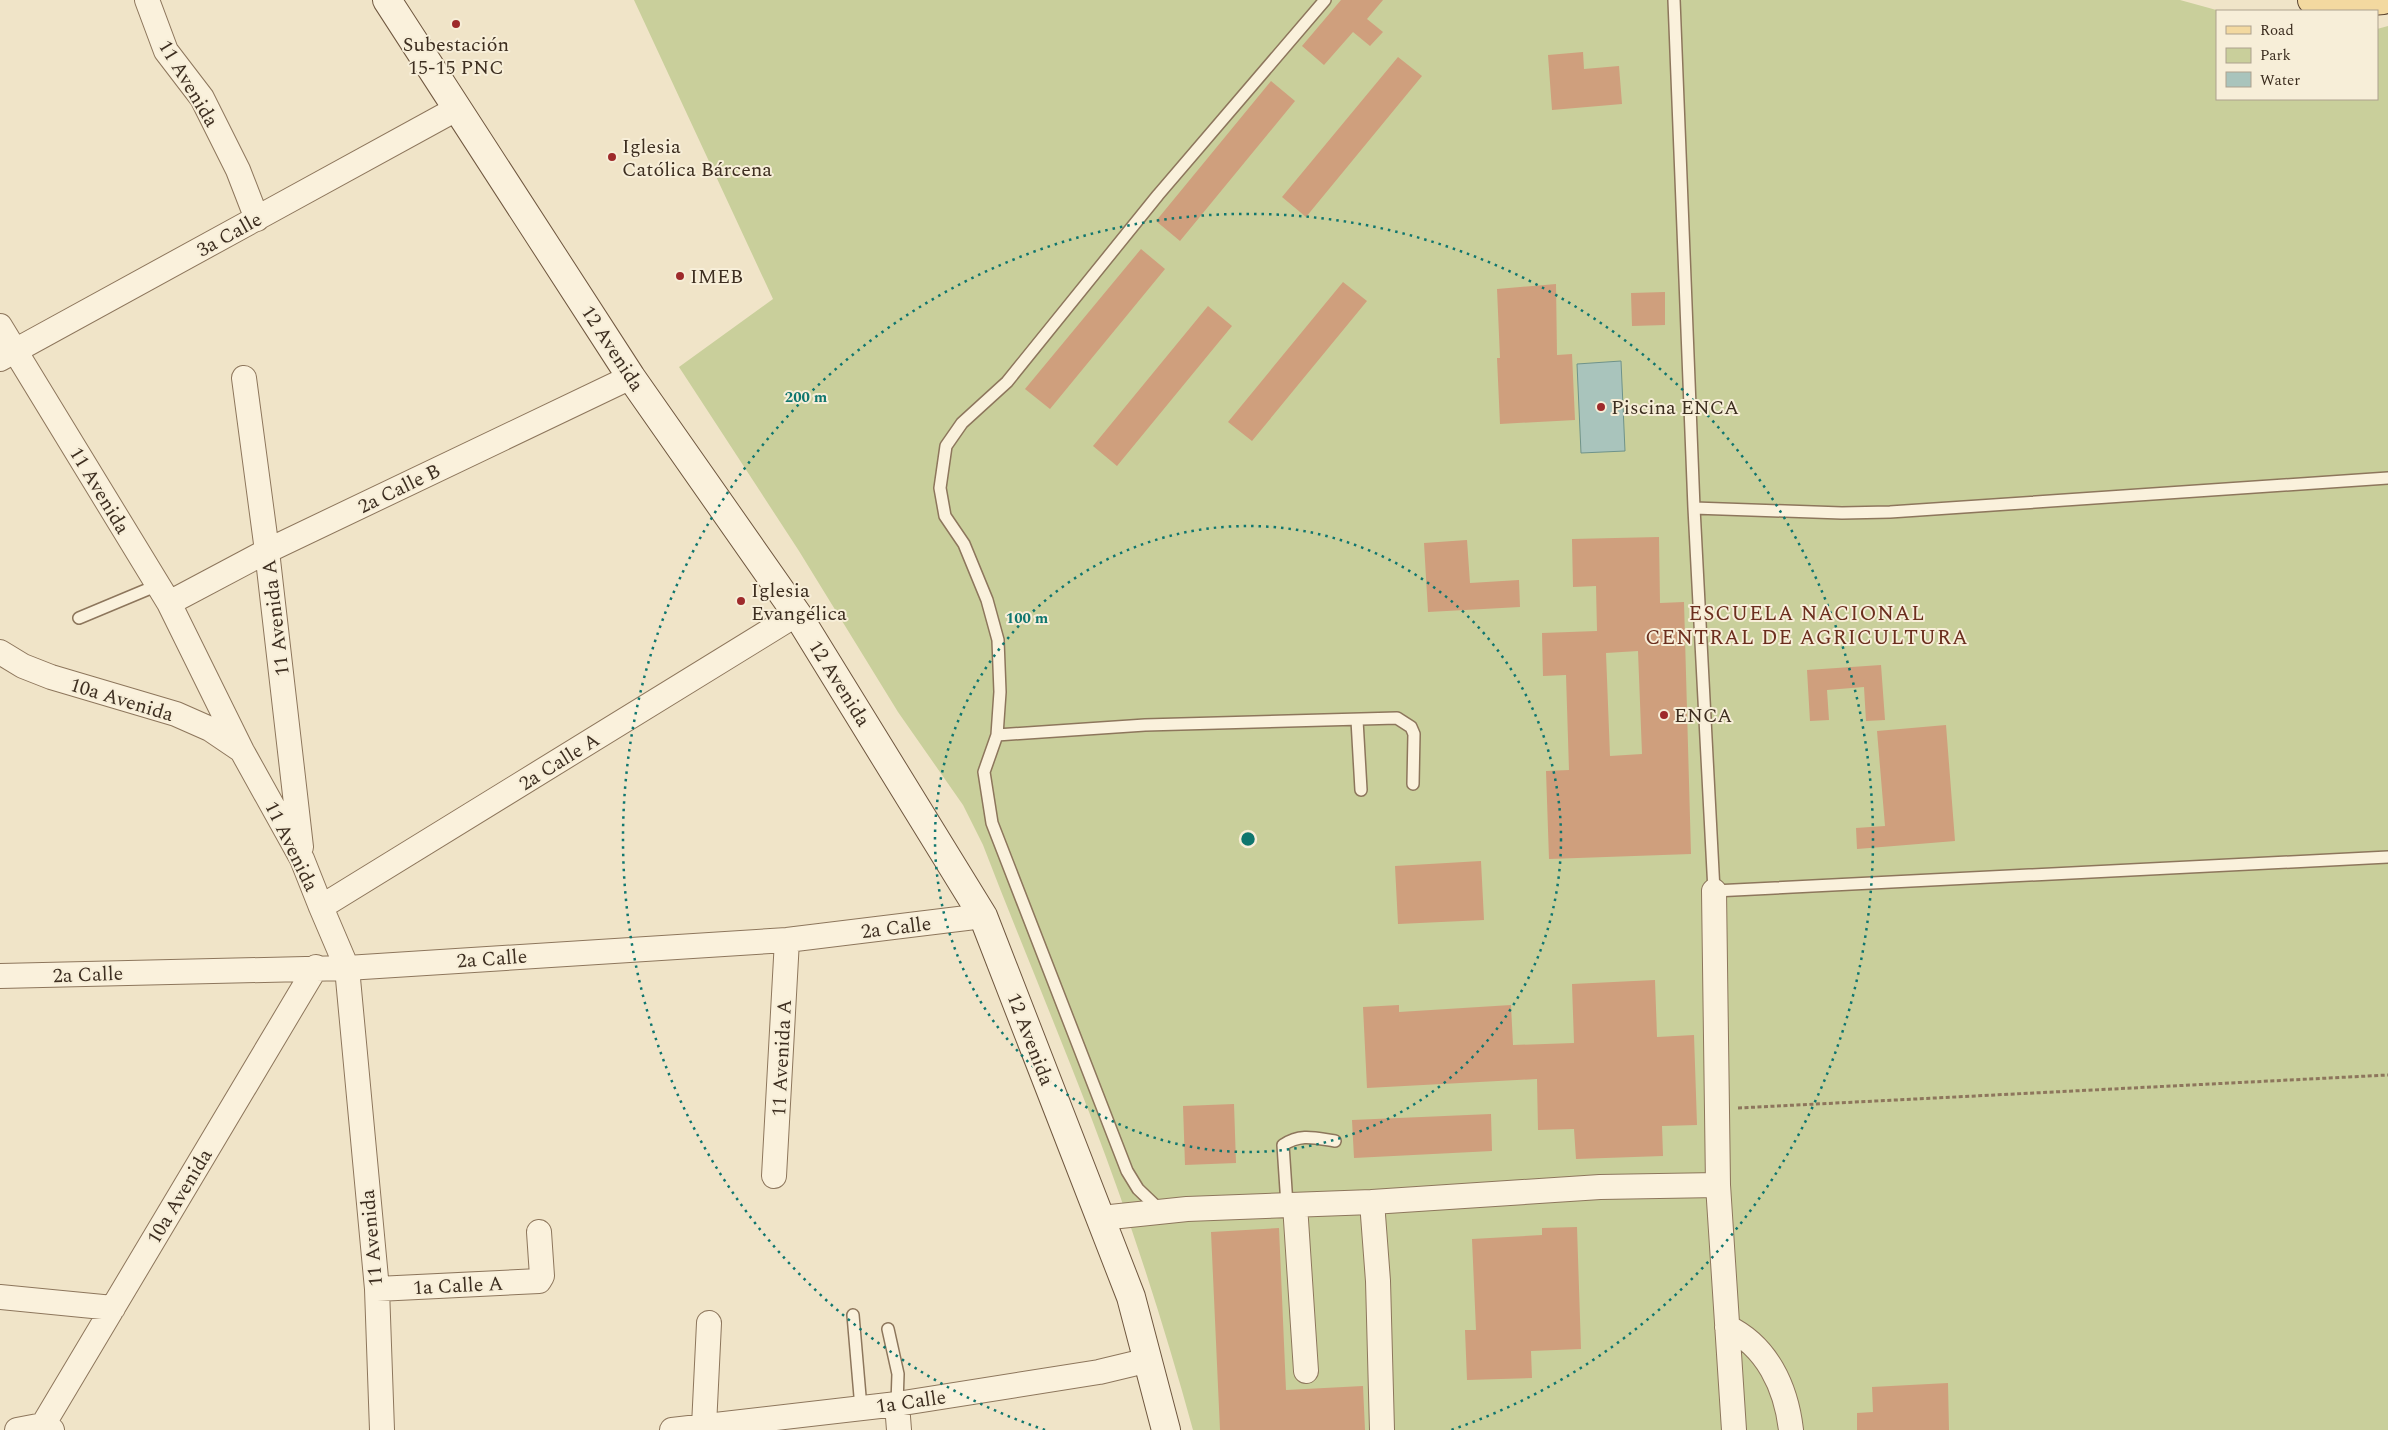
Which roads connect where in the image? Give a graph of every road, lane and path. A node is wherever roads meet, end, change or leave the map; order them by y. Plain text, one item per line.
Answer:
1 (147, 0) edge
2 (387, 0) edge
3 (1325, 0) edge
4 (1674, 0) edge
5 (2312, 0) edge
6 (2383, 0) edge
7 (458, 108) junction
8 (257, 219) junction
9 (0, 326) edge
10 (8, 355) edge
11 (631, 377) junction
12 (244, 378) dead end
13 (2388, 478) edge
14 (1694, 508) junction
15 (267, 551) junction
16 (163, 594) junction
17 (797, 614) junction
18 (79, 618) dead end
19 (3, 661) edge
20 (1357, 720) junction
21 (997, 734) junction
22 (242, 751) junction
23 (1413, 784) dead end
24 (1361, 790) dead end
25 (2388, 857) edge
26 (302, 859) junction
27 (1714, 891) junction
28 (320, 907) junction
29 (983, 916) junction
30 (787, 940) junction
31 (316, 967) junction
32 (347, 968) junction
33 (0, 976) edge
34 (2388, 1075) edge
35 (1717, 1109) junction
36 (1335, 1142) dead end
37 (774, 1176) dead end
38 (1718, 1186) junction
39 (1372, 1202) junction
40 (1291, 1205) junction
41 (1161, 1211) junction
42 (1101, 1218) junction
43 (539, 1232) dead end
44 (377, 1289) junction
45 (0, 1297) edge
46 (113, 1308) junction
47 (853, 1315) dead end
48 (709, 1324) dead end
49 (1727, 1327) junction
50 (888, 1328) dead end
51 (1149, 1360) junction
52 (1306, 1371) dead end
53 (897, 1404) junction
54 (860, 1408) junction
55 (813, 1422) edge
56 (704, 1426) junction
57 (48, 1427) edge
58 (17, 1430) edge
59 (382, 1430) edge
60 (672, 1430) edge
61 (899, 1430) edge
62 (1166, 1430) edge
63 (1382, 1430) edge
64 (1734, 1430) edge
65 (1791, 1430) edge

1 - 8 street, 11 Avenida
2 - 7 main road, 12 Avenida
3 - 21 lane
4 - 14 lane
5 - 6 main road
7 - 8 street, 3a Calle
7 - 11 main road, 12 Avenida
8 - 10 street, 3a Calle
9 - 10 street, 11 Avenida
10 - 16 street, 11 Avenida
11 - 15 street, 2a Calle B
11 - 17 main road, 12 Avenida
12 - 15 street, 11 Avenida A
13 - 14 lane
14 - 27 lane
15 - 16 street, 2a Calle B
15 - 26 street, 11 Avenida A
16 - 18 lane, 2a Calle B
16 - 22 street, 11 Avenida
17 - 28 street, 2a Calle A
17 - 29 main road, 12 Avenida
19 - 22 street, 10a Avenida
20 - 21 lane
20 - 23 lane
20 - 24 lane
21 - 41 lane
22 - 26 street, 11 Avenida
25 - 27 lane
26 - 28 street, 11 Avenida
27 - 35 street
28 - 32 street, 11 Avenida
29 - 30 street, 2a Calle
29 - 42 main road, 12 Avenida
30 - 32 street, 2a Calle
30 - 37 street, 11 Avenida A
31 - 32 street, 2a Calle
31 - 33 street, 2a Calle
31 - 46 street, 10a Avenida
32 - 44 street, 11 Avenida
34 - 35 path
35 - 38 street
36 - 40 lane
38 - 39 street
38 - 49 street
39 - 40 street
39 - 63 street
40 - 41 street
40 - 52 street
41 - 42 street
42 - 51 main road, 12 Avenida
43 - 44 street, 1a Calle A
44 - 59 street, 11 Avenida
45 - 46 street
46 - 57 street, 10a Avenida
47 - 54 lane
48 - 56 street
49 - 64 street
49 - 65 street
50 - 53 lane
51 - 53 street, 1a Calle
51 - 62 main road, 12 Avenida
53 - 54 street, 1a Calle
53 - 61 street
54 - 55 street, 1a Calle
55 - 56 street, 1a Calle
56 - 60 street, 1a Calle
57 - 58 street

